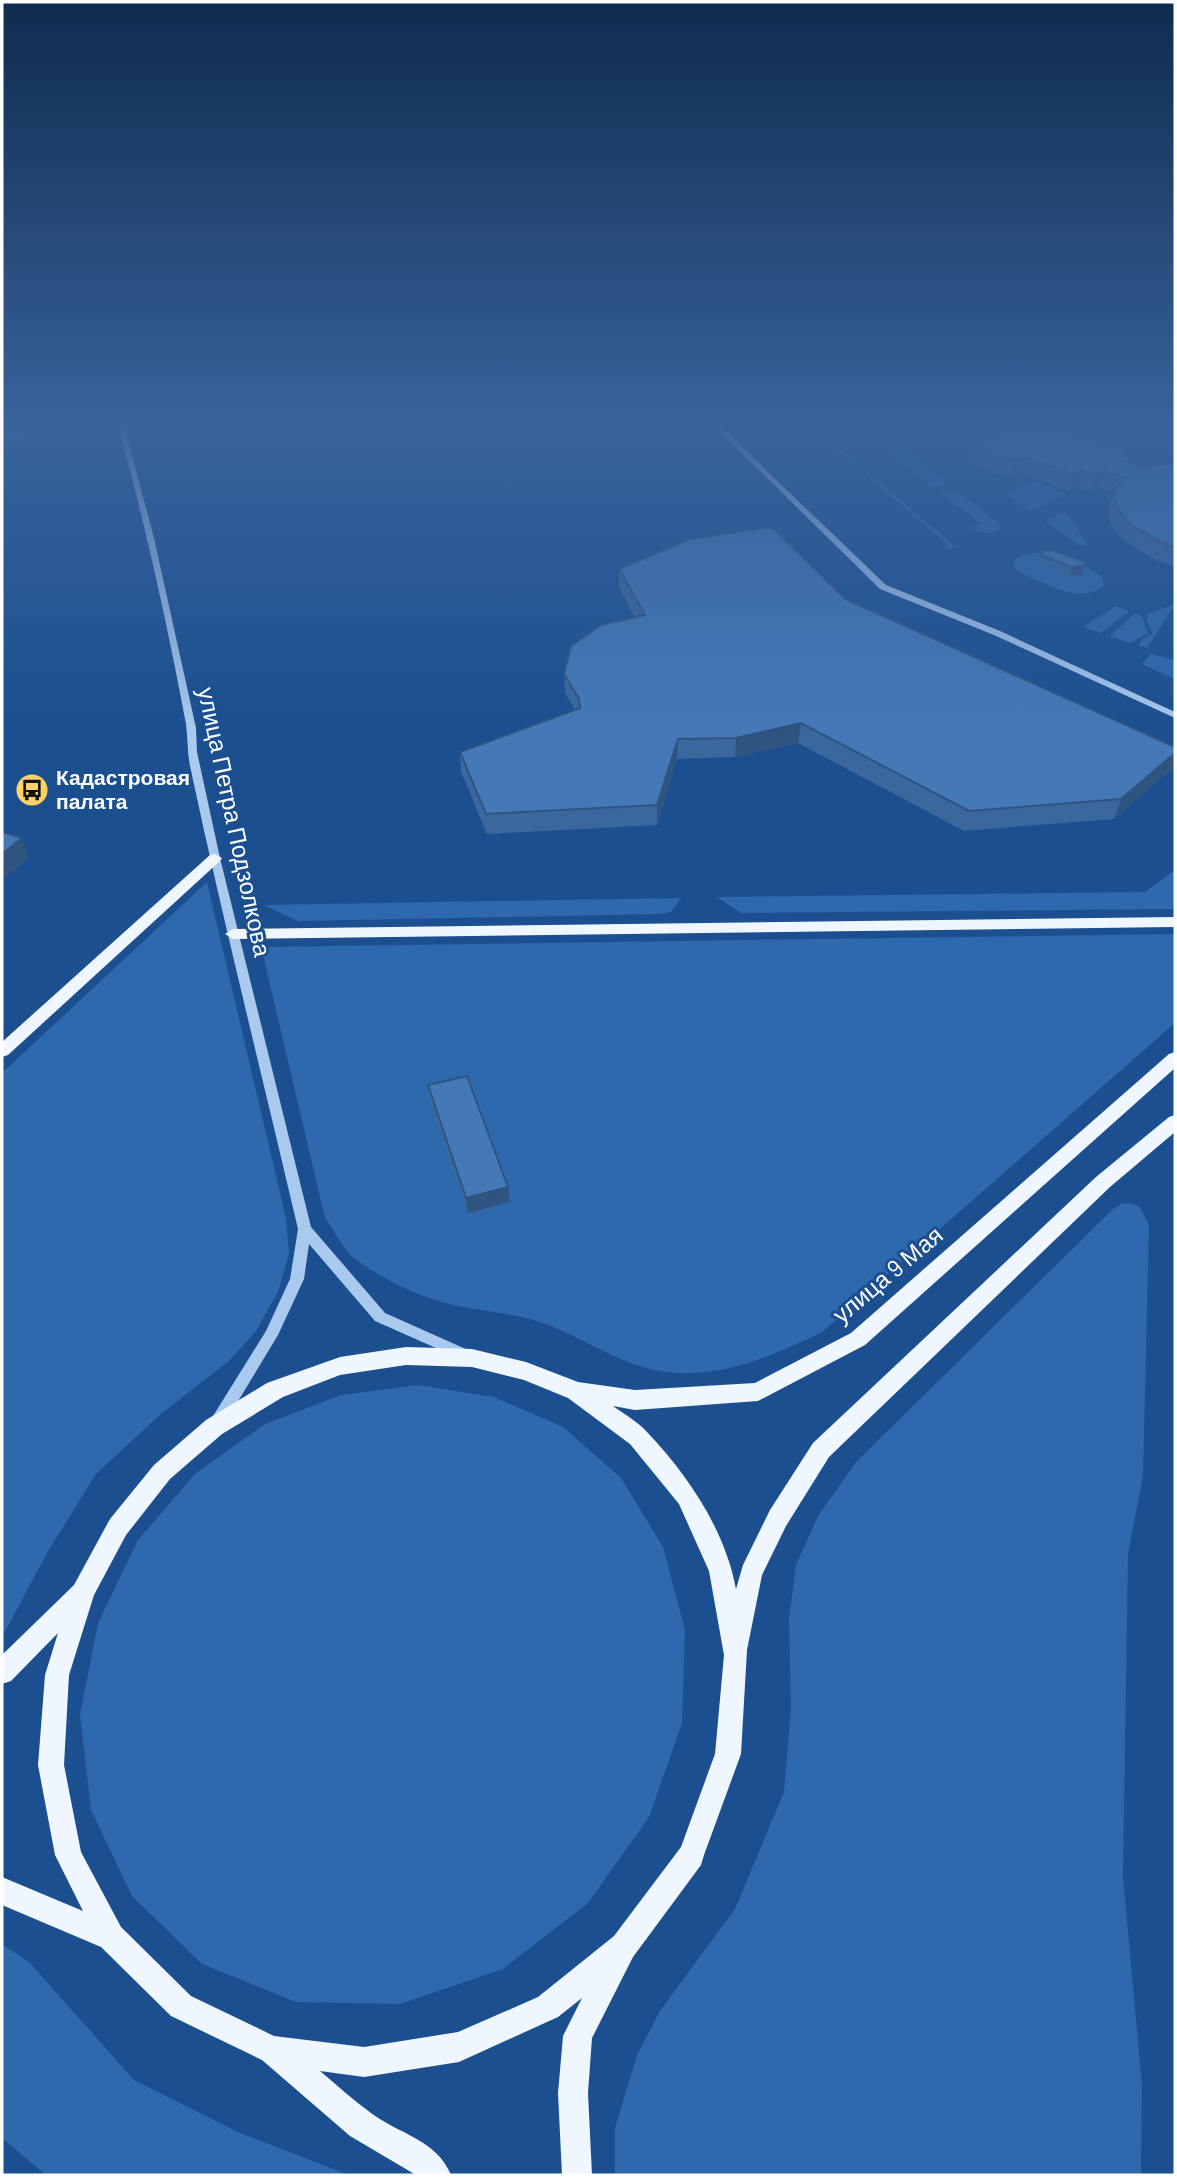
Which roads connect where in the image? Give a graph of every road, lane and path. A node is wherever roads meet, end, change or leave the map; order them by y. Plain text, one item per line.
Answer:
1 (149, 527) edge
2 (821, 527) edge
3 (1175, 715) edge
4 (215, 858) junction
5 (1175, 922) edge
6 (233, 934) junction
7 (2, 1051) edge
8 (1175, 1058) edge
9 (1175, 1122) edge
10 (305, 1229) junction
11 (472, 1358) junction
12 (576, 1391) junction
13 (214, 1427) junction
14 (83, 1591) junction
15 (737, 1655) junction
16 (2, 1672) edge
17 (2, 1891) edge
18 (111, 1937) junction
19 (624, 1946) junction
20 (272, 2050) junction
21 (436, 2175) edge
22 (577, 2175) edge

1 - 4 street, улица Петра Подзолкова
2 - 3 street
4 - 6 street, улица Петра Подзолкова
4 - 7 main road
5 - 6 main road
6 - 10 street, улица Петра Подзолкова
8 - 12 main road, улица 9 Мая
9 - 15 main road
10 - 11 street, улица Петра Подзолкова
10 - 13 street, улица Петра Подзолкова
11 - 12 main road
11 - 13 main road
12 - 15 main road
13 - 14 main road
14 - 16 main road
14 - 18 main road
15 - 19 main road
17 - 18 main road
18 - 20 main road
19 - 20 main road
19 - 22 main road
20 - 21 main road

